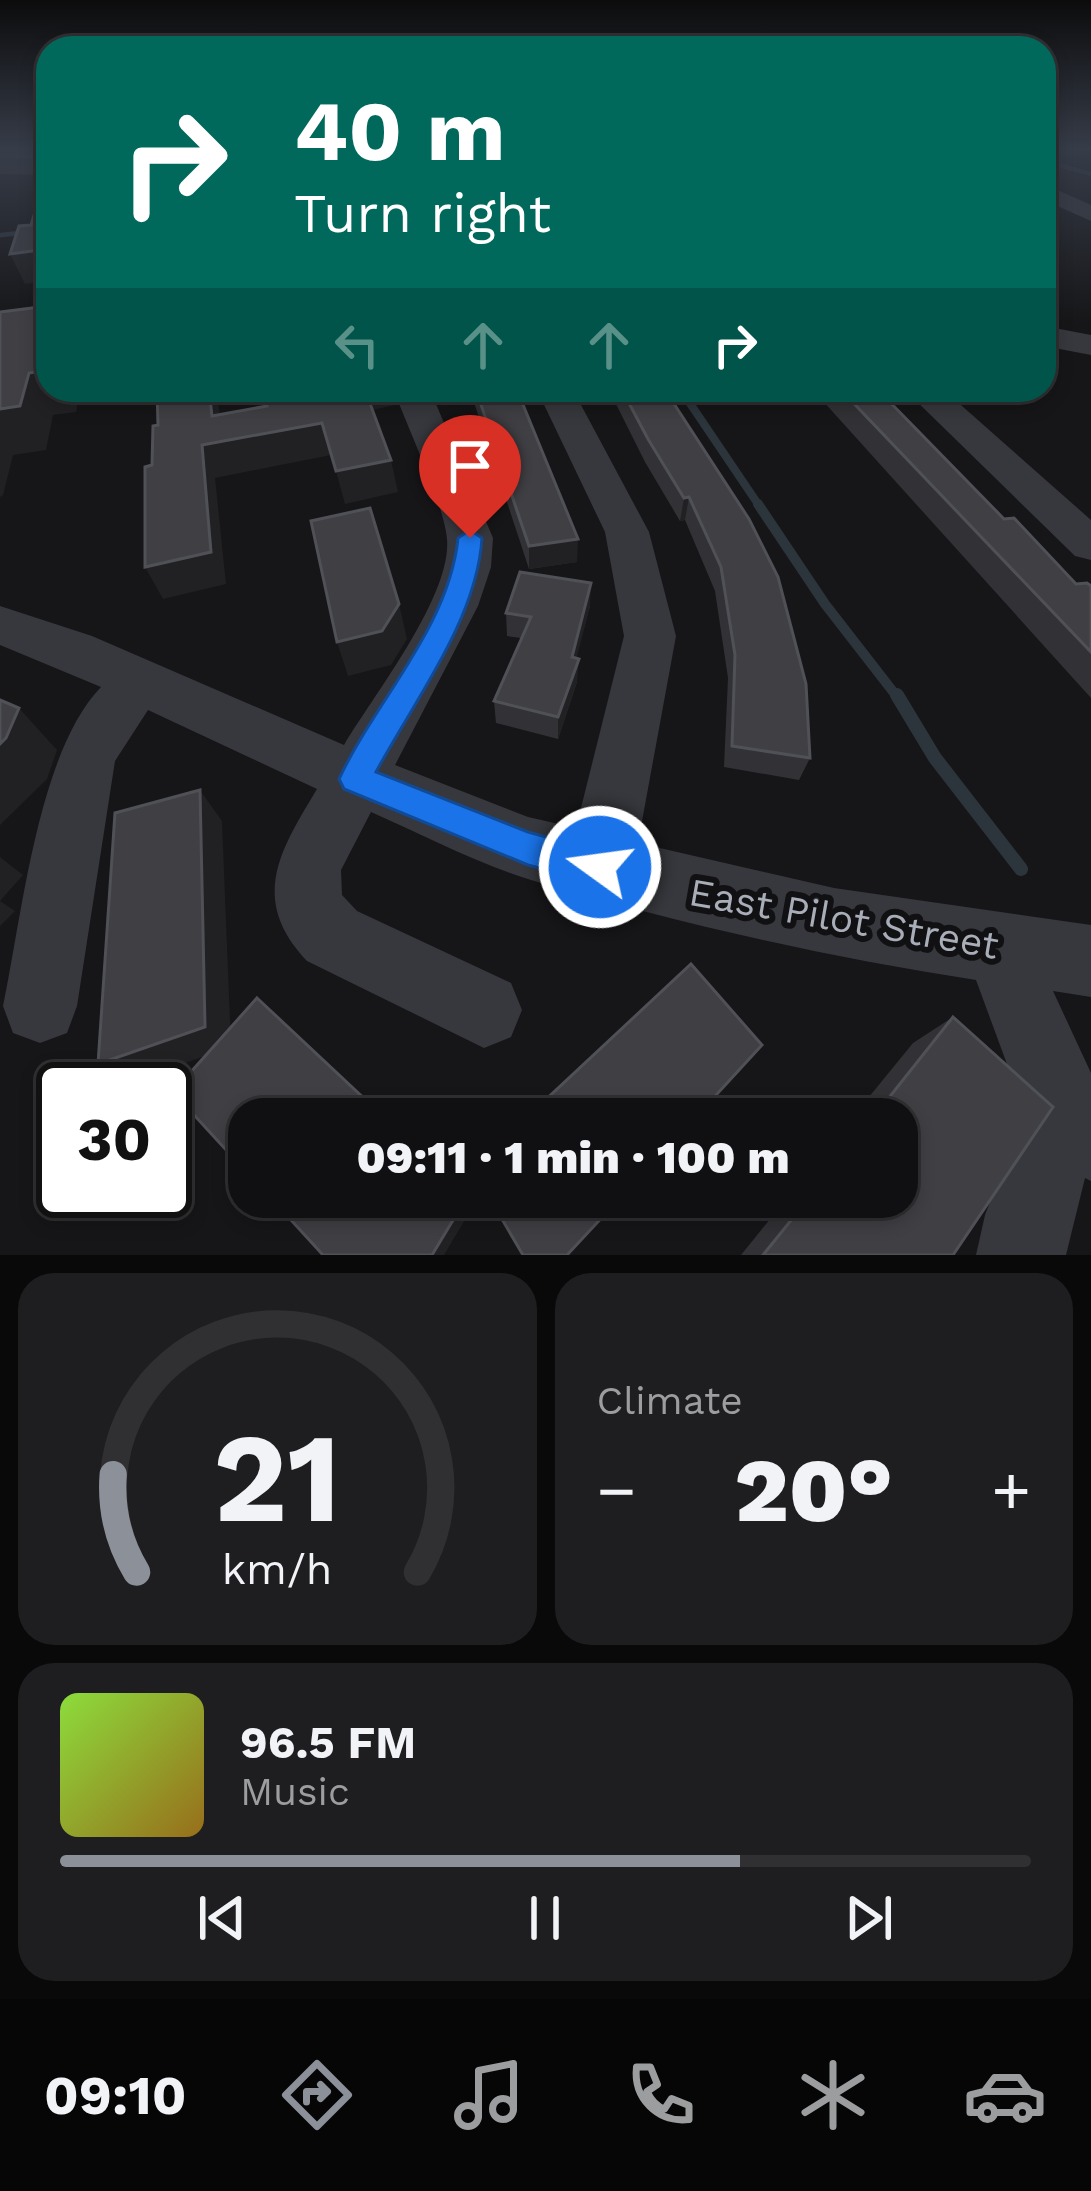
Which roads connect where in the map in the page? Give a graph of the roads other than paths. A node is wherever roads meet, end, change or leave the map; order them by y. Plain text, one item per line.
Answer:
1 (1056, 338) edge
2 (1091, 345) edge
3 (417, 402) edge
4 (561, 402) edge
5 (936, 402) edge
6 (1091, 544) edge
7 (0, 625) edge
8 (140, 682) junction
9 (355, 779) junction
10 (600, 867) junction
11 (1003, 948) junction
12 (1091, 961) edge
13 (40, 1006) dead end
14 (484, 1010) dead end
15 (1078, 1126) edge
16 (1022, 1255) edge

1 - 2 street
3 - 9 street
4 - 10 street
5 - 6 street
7 - 8 street, East Pilot Street
8 - 9 street, East Pilot Street
8 - 13 street
9 - 10 street, East Pilot Street
9 - 14 street
10 - 11 street, East Pilot Street
11 - 12 street, East Pilot Street
11 - 15 street
15 - 16 street

